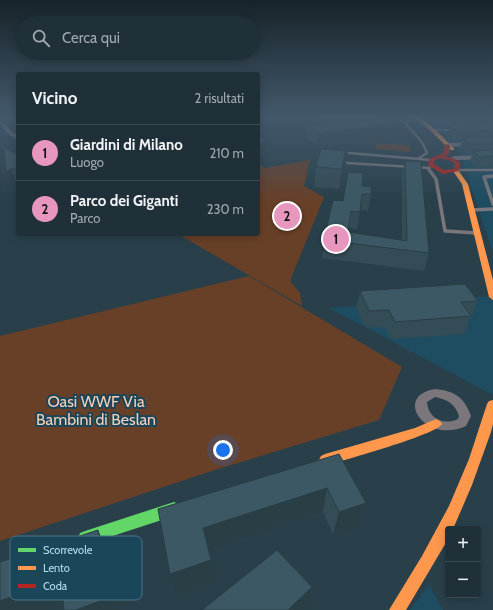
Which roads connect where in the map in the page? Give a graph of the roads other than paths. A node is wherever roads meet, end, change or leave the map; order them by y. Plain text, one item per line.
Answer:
1 (423, 144) edge
2 (459, 144) edge
3 (447, 145) junction
4 (441, 157) junction
5 (493, 157) edge
6 (418, 158) junction
7 (454, 159) junction
8 (431, 160) junction
9 (347, 163) junction
10 (342, 164) edge
11 (434, 169) junction
12 (457, 170) junction
13 (493, 170) edge
14 (493, 176) edge
15 (465, 190) junction
16 (491, 191) edge
17 (493, 204) edge
18 (493, 209) edge
19 (471, 210) junction
20 (477, 233) junction
21 (493, 297) edge
22 (493, 404) edge
23 (436, 424) dead end
24 (315, 464) edge
25 (181, 507) edge
26 (92, 536) edge
27 (397, 610) edge

1 - 6 lane
2 - 3 street
3 - 4 street
3 - 7 street
4 - 7 street
4 - 8 street
5 - 7 street
6 - 8 lane
6 - 9 lane
7 - 12 street
8 - 11 street
9 - 10 lane
9 - 11 lane
11 - 12 street
11 - 15 street
11 - 20 lane
12 - 13 lane
12 - 15 street
14 - 16 lane
15 - 19 street
16 - 17 lane
18 - 19 lane
19 - 20 street
20 - 21 street
22 - 27 street
23 - 24 street
25 - 26 street

